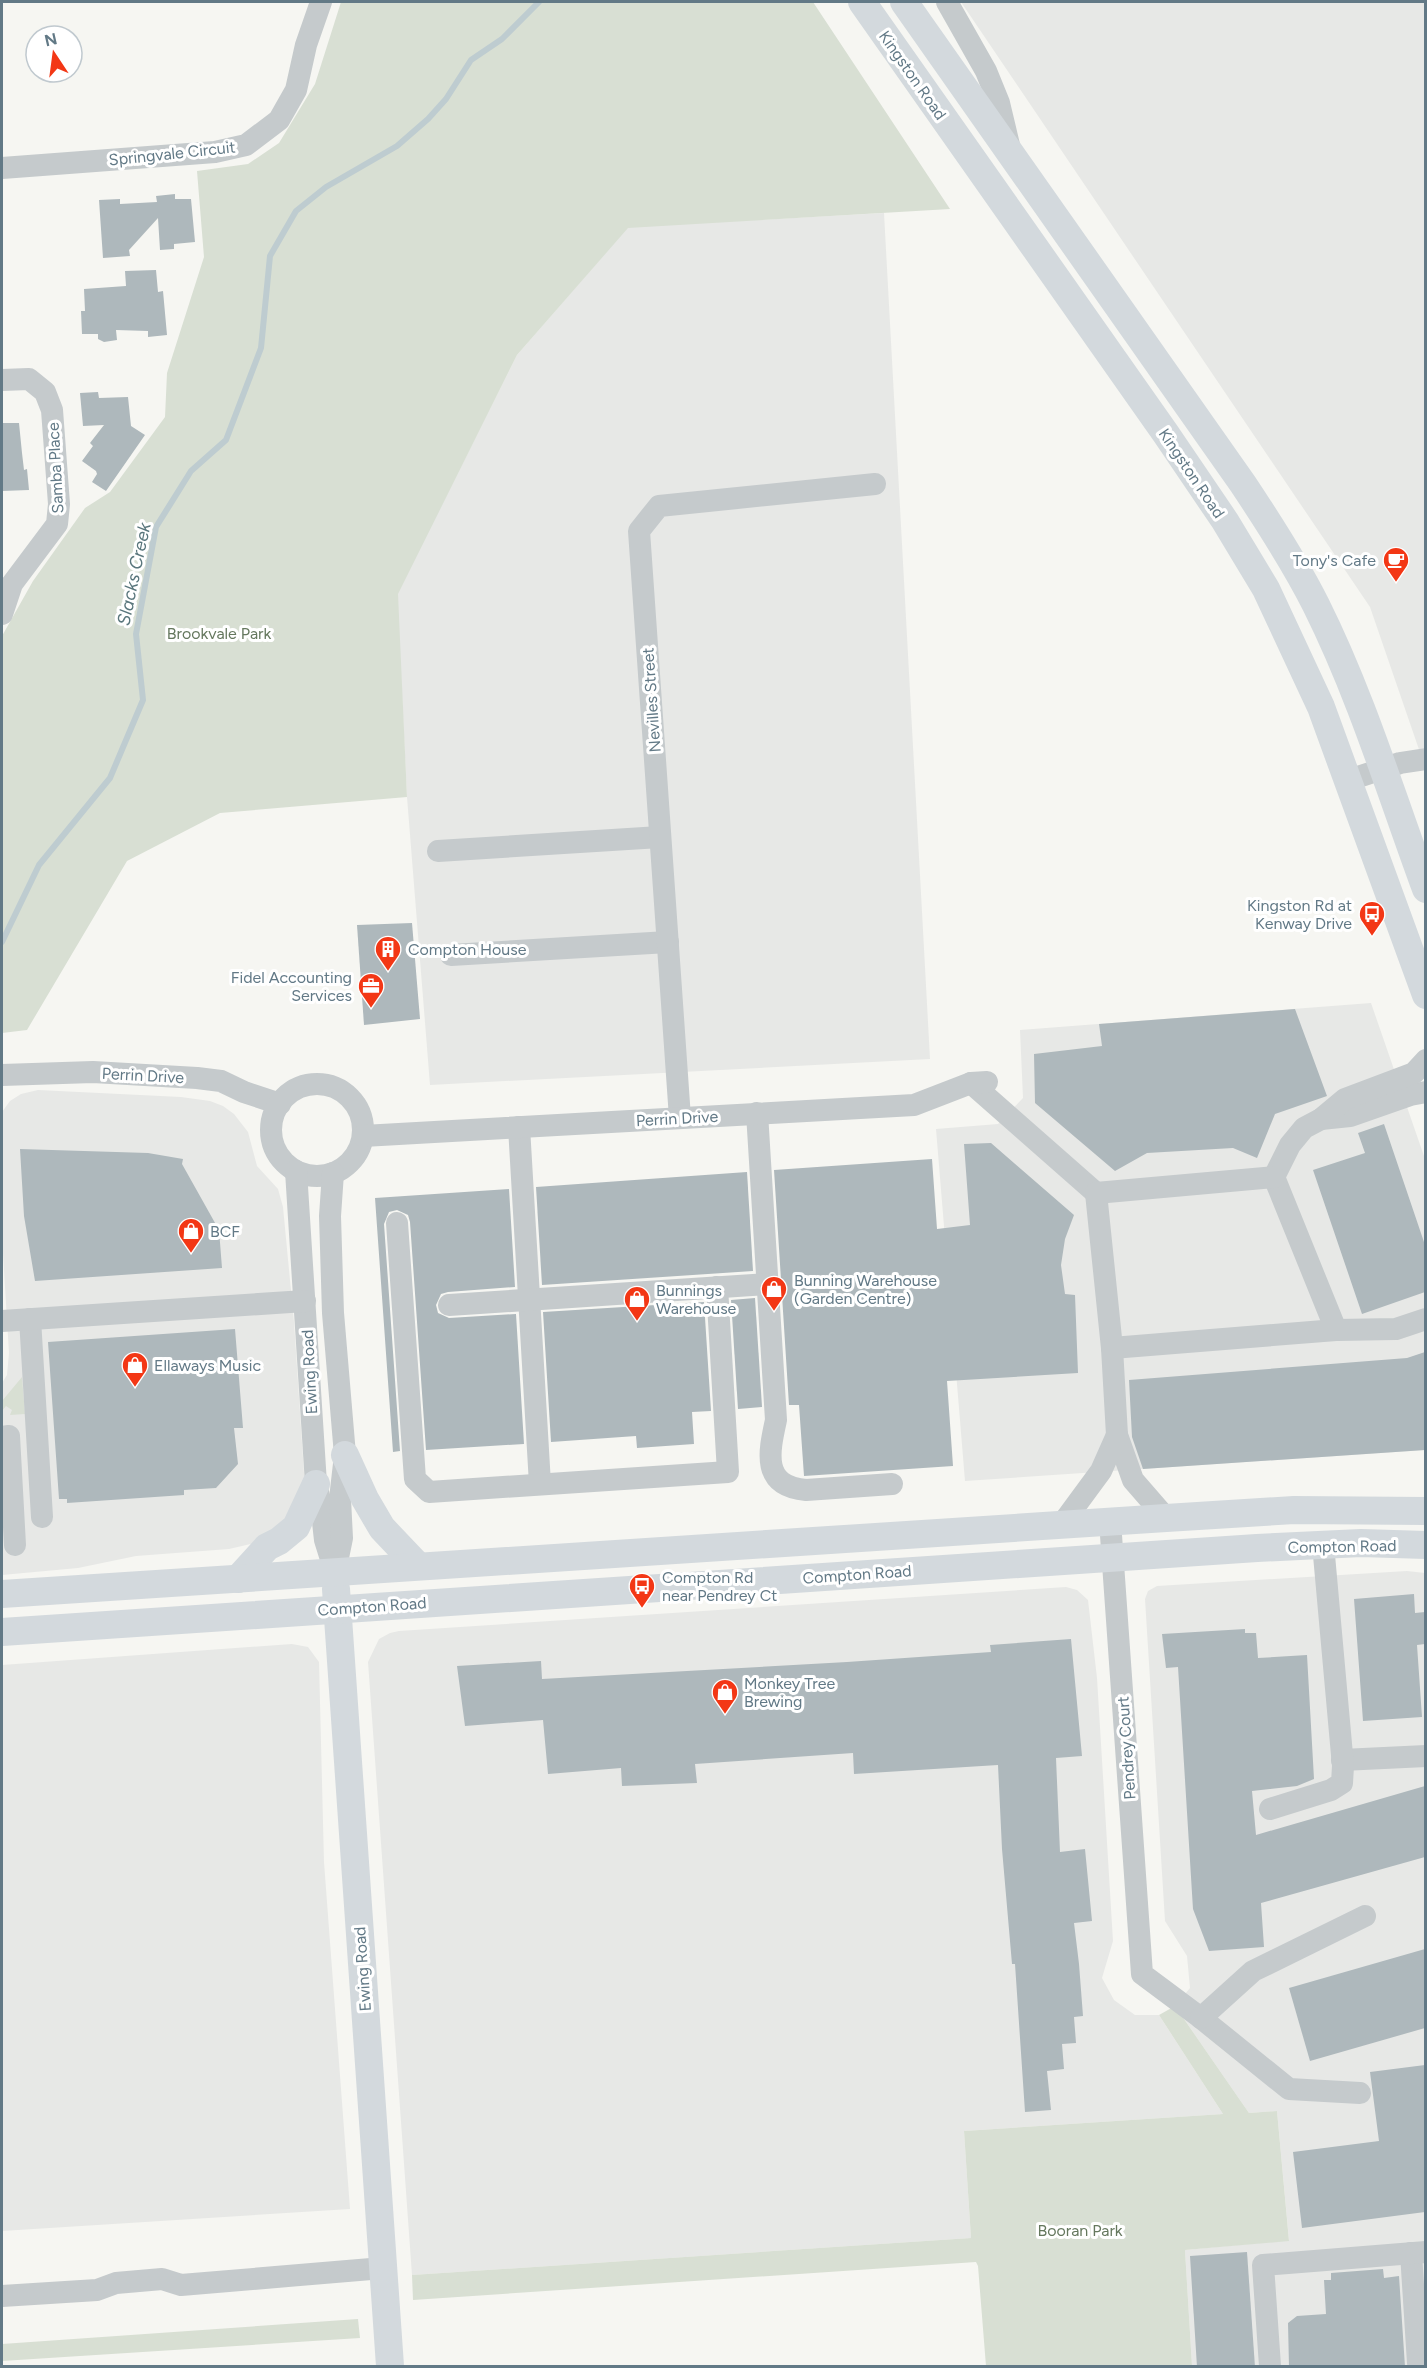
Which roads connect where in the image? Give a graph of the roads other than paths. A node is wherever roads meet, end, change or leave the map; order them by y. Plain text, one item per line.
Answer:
1 (321, 2) edge
2 (861, 2) edge
3 (904, 2) edge
4 (947, 2) edge
5 (1011, 153) junction
6 (2, 168) edge
7 (2, 380) edge
8 (875, 484) dead end
9 (2, 614) edge
10 (1425, 759) edge
11 (1382, 768) junction
12 (1349, 780) junction
13 (660, 837) junction
14 (438, 851) dead end
15 (1425, 889) edge
16 (668, 942) junction
17 (451, 955) dead end
18 (1425, 995) edge
19 (1425, 1060) edge
20 (2, 1075) edge
21 (1425, 1092) edge
22 (280, 1104) junction
23 (757, 1113) junction
24 (680, 1118) junction
25 (1321, 1119) junction
26 (519, 1127) junction
27 (363, 1136) junction
28 (296, 1171) junction
29 (333, 1173) junction
30 (1274, 1177) junction
31 (1096, 1193) junction
32 (397, 1223) dead end
33 (767, 1284) junction
34 (717, 1287) junction
35 (305, 1300) junction
36 (530, 1300) junction
37 (449, 1305) dead end
38 (30, 1319) junction
39 (1425, 1319) edge
40 (2, 1321) edge
41 (1335, 1330) junction
42 (1112, 1348) junction
43 (1117, 1435) junction
44 (2, 1437) edge
45 (345, 1455) junction
46 (316, 1484) junction
47 (540, 1484) junction
48 (892, 1484) dead end
49 (1425, 1511) edge
50 (42, 1517) dead end
51 (1166, 1518) junction
52 (1110, 1521) junction
53 (1062, 1524) junction
54 (1323, 1544) junction
55 (15, 1545) dead end
56 (1425, 1545) edge
57 (1113, 1558) junction
58 (418, 1566) junction
59 (335, 1572) junction
60 (238, 1579) junction
61 (2, 1594) edge
62 (338, 1608) junction
63 (2, 1632) edge
64 (1425, 1756) edge
65 (1342, 1760) junction
66 (1270, 1809) dead end
67 (1365, 1916) dead end
68 (1201, 2018) junction
69 (1360, 2093) dead end
70 (1418, 2252) edge
71 (383, 2268) junction
72 (2, 2296) edge
73 (1418, 2363) dead end
74 (390, 2367) edge
75 (1270, 2367) edge

1 - 6 street, Springvale Circuit
2 - 12 main road, Kingston Road
3 - 5 main road, Kingston Road
4 - 5 street, Kingston Road
5 - 11 main road, Kingston Road
7 - 9 street, Samba Place
8 - 13 street, Nevilles Street
10 - 11 street
11 - 12 street
11 - 15 main road, Kingston Road
12 - 18 main road, Kingston Road
13 - 14 street
13 - 16 street, Nevilles Street
16 - 17 street
16 - 24 street, Nevilles Street
19 - 25 street
20 - 22 street, Perrin Drive
21 - 25 street
22 - 27 street
22 - 28 street
23 - 24 street, Perrin Drive
23 - 31 street, Perrin Drive
23 - 33 street
24 - 26 street, Perrin Drive
25 - 30 street
26 - 27 street, Perrin Drive
26 - 36 street
27 - 29 street
28 - 29 street
28 - 35 street, Ewing Road
29 - 45 street, Ewing Road
30 - 31 street
30 - 41 street
31 - 42 street
32 - 47 street
33 - 34 street
33 - 48 street
34 - 36 street
34 - 47 street
35 - 38 street
35 - 46 street, Ewing Road
36 - 37 street
36 - 47 street
38 - 40 street
38 - 50 street
39 - 41 street
41 - 42 street
42 - 43 street
43 - 51 street
43 - 53 street
44 - 55 street
45 - 58 main road
45 - 59 street, Ewing Road
46 - 59 street, Ewing Road
46 - 60 main road
49 - 51 main road
51 - 52 main road
52 - 53 main road
52 - 57 street, Pendrey Court
53 - 58 main road
54 - 56 main road, Compton Road
54 - 57 main road, Compton Road
54 - 65 street
57 - 62 main road, Compton Road
57 - 68 street, Pendrey Court
58 - 59 main road
59 - 60 main road
59 - 62 main road, Ewing Road
60 - 61 main road
62 - 63 main road, Compton Road
62 - 71 main road, Ewing Road
64 - 65 street
65 - 66 street
67 - 68 street
68 - 69 street
70 - 73 street
70 - 75 street
71 - 72 street
71 - 74 main road, Ewing Road

